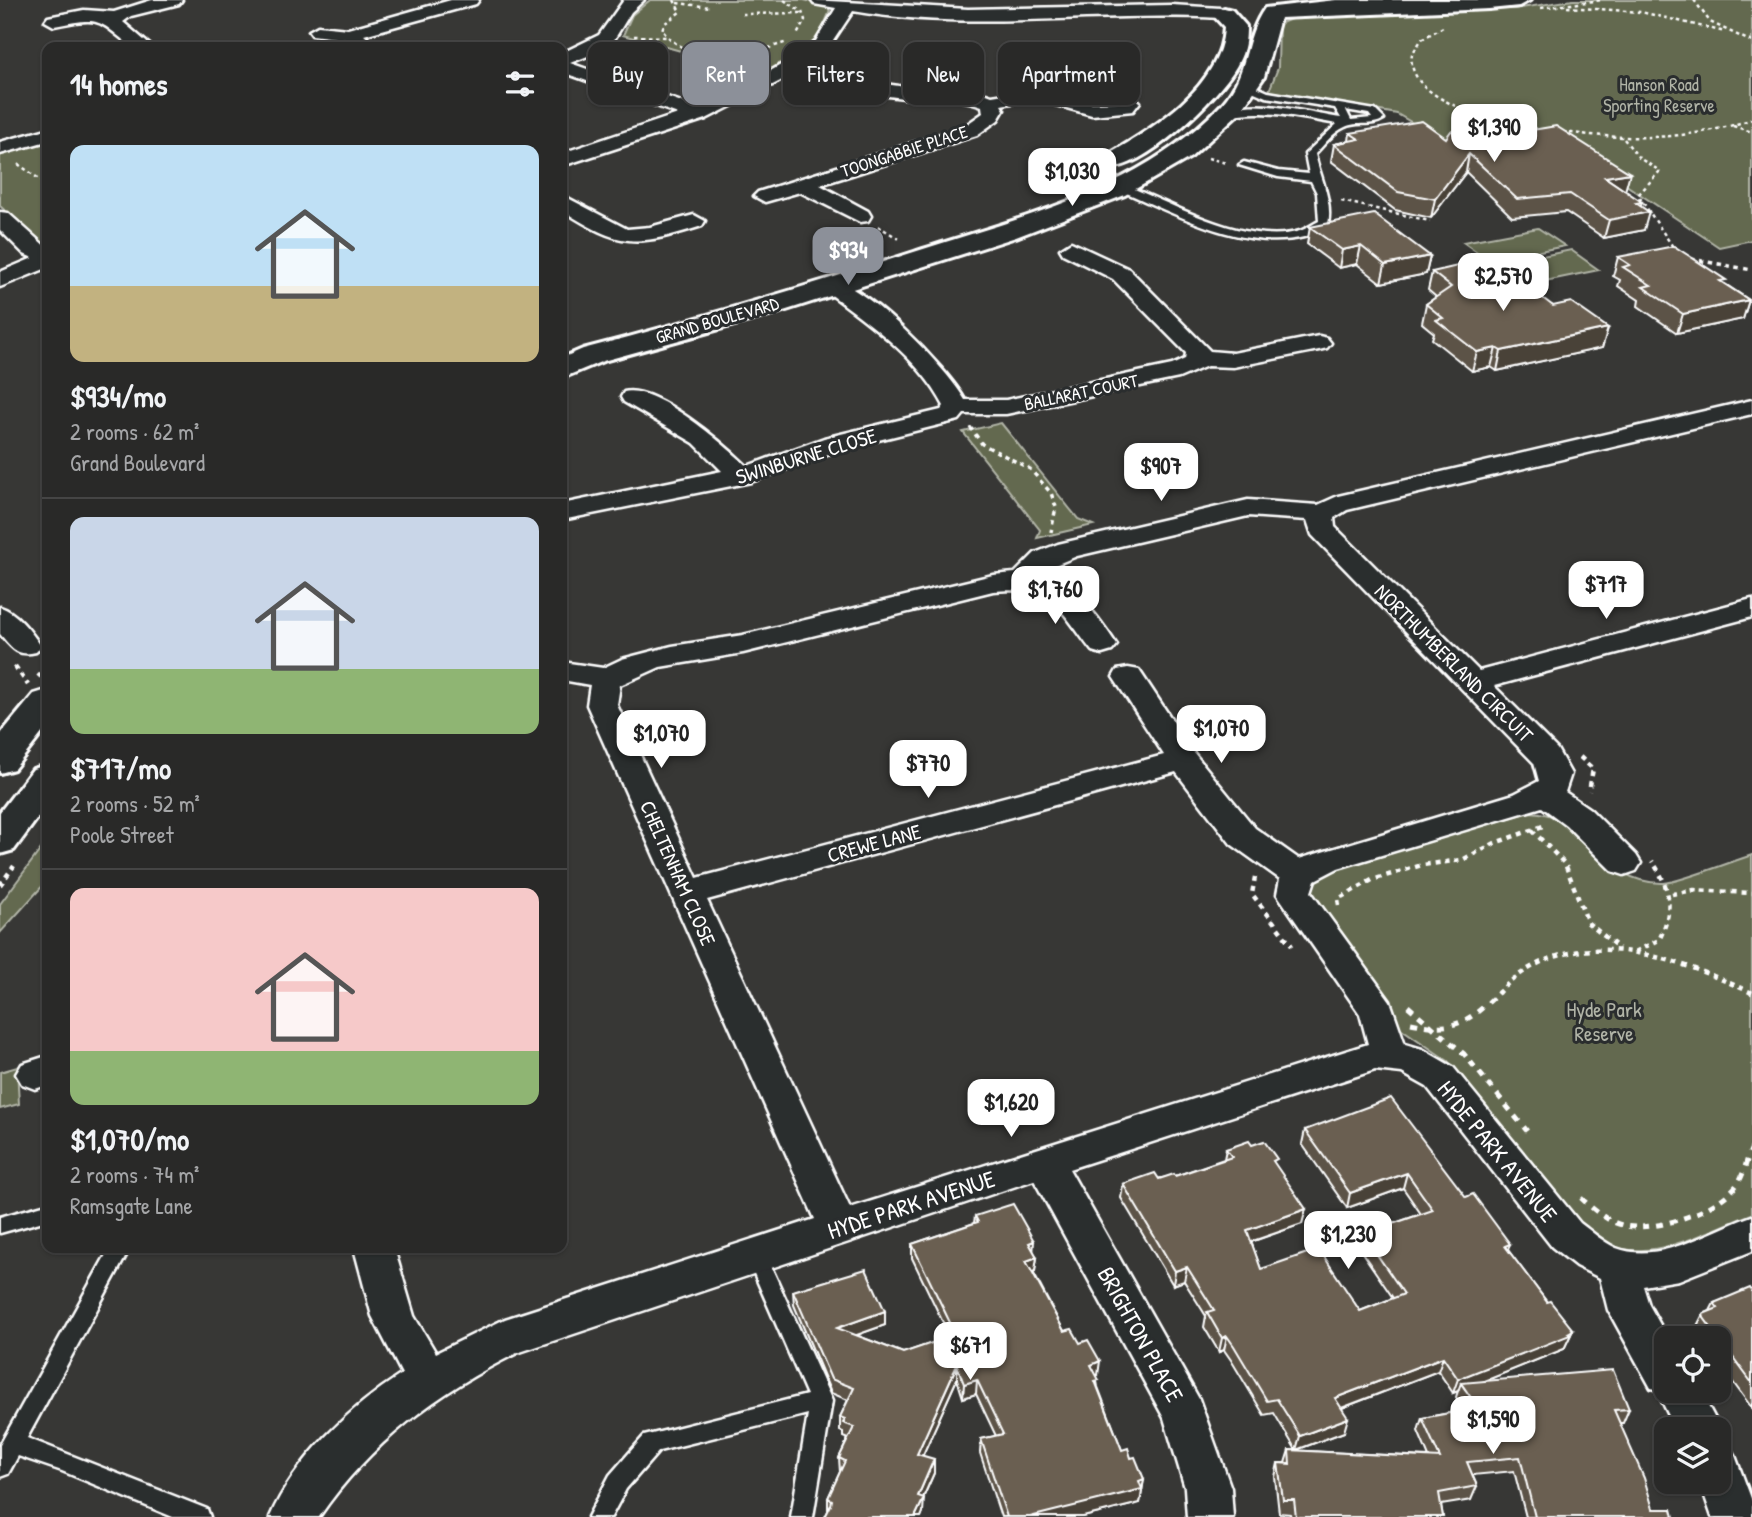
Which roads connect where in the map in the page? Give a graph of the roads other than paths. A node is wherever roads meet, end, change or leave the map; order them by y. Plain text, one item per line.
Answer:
1 (173, 0) edge
2 (470, 0) edge
3 (632, 0) edge
4 (820, 0) edge
5 (1197, 0) edge
6 (1520, 0) edge
7 (1105, 4) edge
8 (1273, 6) edge
9 (1219, 9) edge
10 (842, 11) junction
11 (116, 17) junction
12 (54, 21) dead end
13 (318, 32) dead end
14 (136, 42) edge
15 (826, 42) edge
16 (567, 57) edge
17 (567, 68) edge
18 (783, 70) edge
19 (1248, 86) junction
20 (889, 91) edge
21 (998, 100) edge
22 (990, 102) junction
23 (1339, 106) junction
24 (1227, 113) junction
25 (699, 115) junction
26 (1347, 121) junction
27 (42, 137) edge
28 (5, 150) edge
29 (567, 158) edge
30 (1244, 165) dead end
31 (1315, 178) junction
32 (802, 184) junction
33 (1121, 187) junction
34 (765, 196) dead end
35 (567, 204) edge
36 (860, 216) dead end
37 (0, 218) edge
38 (694, 221) dead end
39 (636, 238) junction
40 (1071, 249) dead end
41 (42, 255) edge
42 (649, 259) dead end
43 (42, 261) edge
44 (0, 280) edge
45 (834, 286) junction
46 (782, 290) junction
47 (898, 340) junction
48 (1319, 343) dead end
49 (567, 347) edge
50 (1199, 358) junction
51 (567, 367) edge
52 (633, 397) dead end
53 (1752, 407) edge
54 (967, 408) junction
55 (741, 476) junction
56 (567, 511) edge
57 (1322, 513) junction
58 (1024, 579) junction
59 (1752, 608) edge
60 (0, 615) edge
61 (1102, 645) dead end
62 (26, 646) dead end
63 (567, 672) edge
64 (1128, 677) dead end
65 (608, 678) junction
66 (1474, 682) junction
67 (42, 708) edge
68 (0, 760) edge
69 (1183, 760) junction
70 (42, 784) edge
71 (1545, 794) junction
72 (0, 839) edge
73 (1637, 861) road end
74 (1298, 875) junction
75 (687, 893) junction
76 (1386, 1040) junction
77 (1044, 1161) junction
78 (42, 1213) edge
79 (0, 1226) edge
80 (839, 1228) junction
81 (1752, 1233) edge
82 (117, 1253) edge
83 (375, 1253) edge
84 (756, 1255) junction
85 (1618, 1268) junction
86 (1654, 1353) edge
87 (430, 1378) junction
88 (821, 1402) junction
89 (14, 1444) junction
90 (0, 1467) edge
91 (1727, 1494) edge
92 (199, 1517) edge
93 (293, 1517) edge
94 (598, 1517) edge
95 (802, 1517) edge
96 (1210, 1517) edge
97 (1735, 1517) edge

1 - 11 street
2 - 13 street
3 - 16 street
4 - 10 street
5 - 7 street
6 - 8 street
7 - 9 street
7 - 10 street
8 - 9 street
8 - 19 street, GRAND BOULEVARD
9 - 46 street, GRAND BOULEVARD
10 - 15 street
11 - 12 street
11 - 14 street
17 - 25 street
18 - 25 street
19 - 23 lane
19 - 24 street, GRAND BOULEVARD
20 - 22 street, TOONGABBIE PLACE
21 - 22 street
22 - 32 street, TOONGABBIE PLACE
23 - 26 lane
23 - 26 lane
24 - 26 lane
24 - 33 street, GRAND BOULEVARD
25 - 29 street
26 - 31 lane
27 - 28 street
30 - 31 lane
31 - 33 lane
32 - 34 street, TOONGABBIE PLACE
32 - 36 street, TOONGABBIE PLACE
33 - 45 street, GRAND BOULEVARD
35 - 39 street
37 - 41 street
38 - 39 street
39 - 42 street
40 - 50 street
43 - 44 street
45 - 46 street, GRAND BOULEVARD
45 - 47 street
46 - 47 street
46 - 49 street, GRAND BOULEVARD
46 - 51 street, GRAND BOULEVARD
47 - 54 street
48 - 50 street, BALLARAT COURT
50 - 54 street, BALLARAT COURT
52 - 55 street
53 - 57 street
54 - 55 street, SWINBURNE CLOSE
55 - 56 street, SWINBURNE CLOSE
57 - 58 street
57 - 66 street, NORTHUMBERLAND CIRCUIT
58 - 61 street
58 - 65 street
59 - 66 street
60 - 62 street
63 - 65 street
64 - 69 street
65 - 75 street, CHELTENHAM CLOSE
66 - 71 street, NORTHUMBERLAND CIRCUIT
67 - 68 street
69 - 74 street
69 - 75 street, CREWE LANE
70 - 72 street
71 - 73 street
71 - 74 street
74 - 76 street
75 - 80 street, CHELTENHAM CLOSE
76 - 77 street, HYDE PARK AVENUE
76 - 85 street, HYDE PARK AVENUE
77 - 80 street, HYDE PARK AVENUE
77 - 96 street, BRIGHTON PLACE
78 - 79 lane
80 - 84 street, HYDE PARK AVENUE
81 - 85 street, HYDE PARK AVENUE
82 - 89 lane
83 - 87 street
84 - 87 street, HYDE PARK AVENUE
84 - 88 lane
85 - 86 street
87 - 93 street, HYDE PARK AVENUE
88 - 94 lane
88 - 95 lane
89 - 90 lane
89 - 92 lane
91 - 97 street

